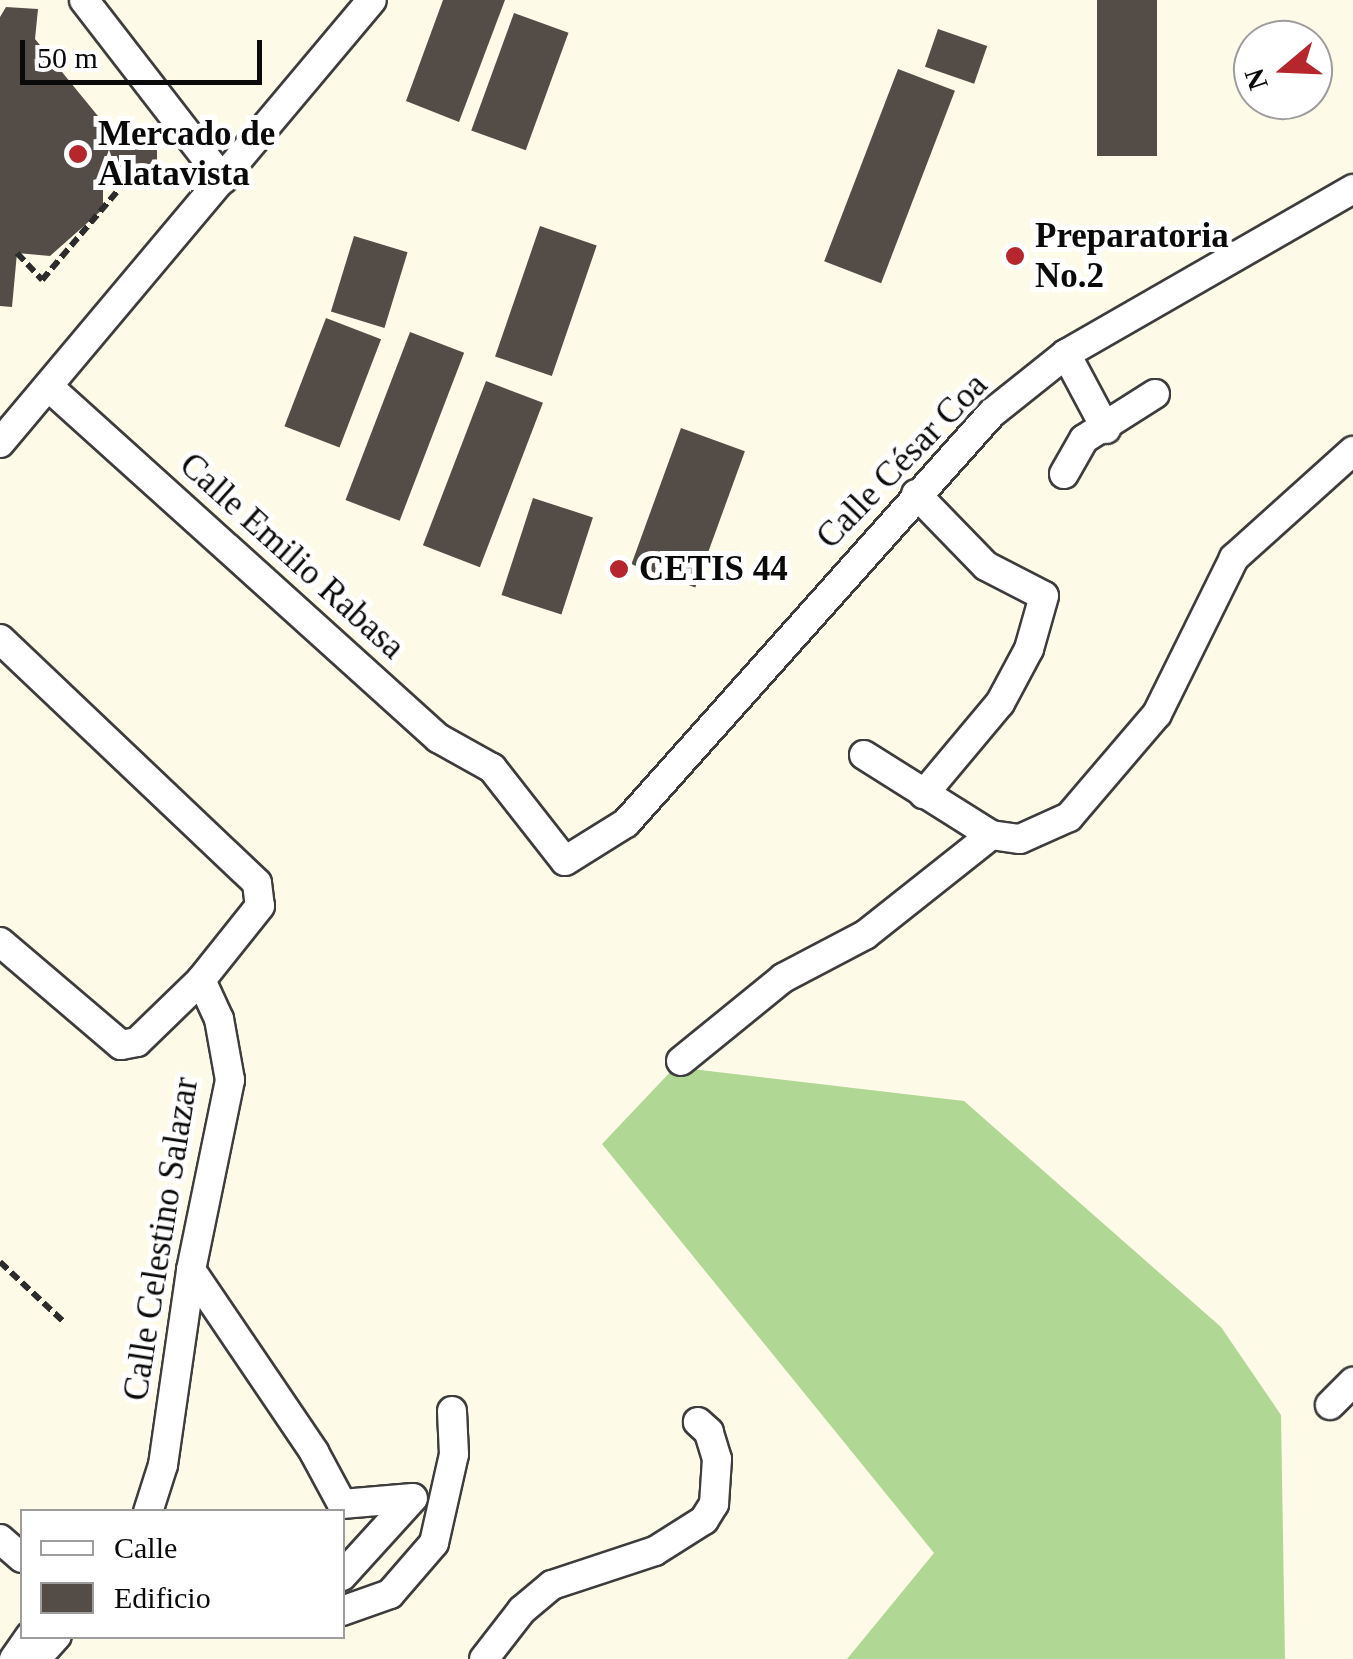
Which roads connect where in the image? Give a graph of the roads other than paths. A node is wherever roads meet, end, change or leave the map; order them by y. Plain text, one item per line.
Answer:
1 (84, 0) edge
2 (372, 0) edge
3 (216, 188) junction
4 (1353, 188) edge
5 (1066, 354) junction
6 (50, 388) junction
7 (1155, 394) dead end
8 (1106, 429) junction
9 (0, 443) edge
10 (1353, 451) edge
11 (1064, 474) dead end
12 (916, 494) junction
13 (0, 639) edge
14 (864, 754) dead end
15 (492, 768) joint
16 (924, 794) junction
17 (991, 835) junction
18 (0, 942) edge
19 (201, 980) junction
20 (681, 1061) dead end
21 (191, 1270) junction
22 (1353, 1382) edge
23 (1330, 1406) dead end
24 (452, 1411) dead end
25 (698, 1422) dead end
26 (149, 1509) edge
27 (0, 1540) edge
28 (20, 1556) edge
29 (345, 1573) edge
30 (345, 1610) edge
31 (54, 1639) edge
32 (36, 1659) edge
33 (484, 1659) edge

1 - 3 street
2 - 3 street
3 - 6 street
4 - 5 street, Calle César Coa
5 - 8 street
5 - 12 street, Calle César Coa
6 - 9 street
6 - 15 street, Calle Emilio Rabasa
7 - 8 street
8 - 11 street
10 - 17 street
12 - 15 street, Calle César Coa
12 - 16 street
13 - 19 street
14 - 16 street
16 - 17 street
17 - 20 street
18 - 19 street
19 - 21 street, Calle Celestino Salazar
21 - 26 street, Calle Celestino Salazar
21 - 29 street
22 - 23 street
24 - 30 street
25 - 33 street
27 - 28 street
31 - 32 street

